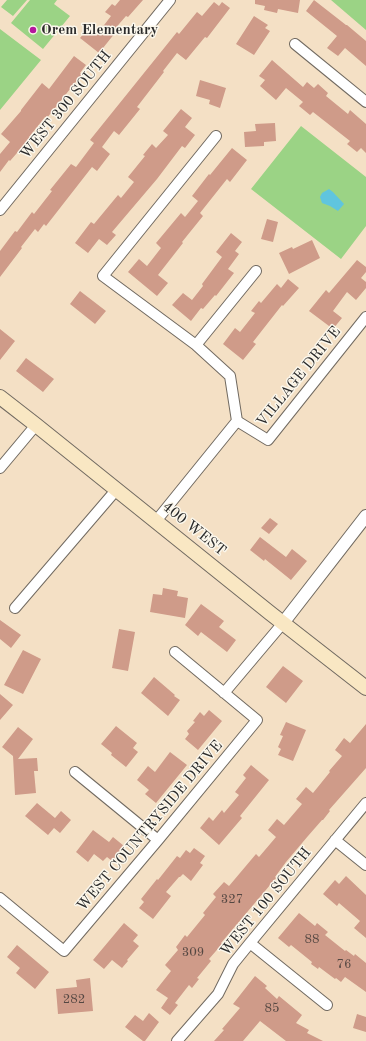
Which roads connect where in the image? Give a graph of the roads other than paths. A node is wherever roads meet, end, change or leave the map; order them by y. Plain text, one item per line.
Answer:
1 (170, 0) edge
2 (295, 44) dead end
3 (366, 102) edge
4 (216, 136) dead end
5 (0, 210) edge
6 (256, 271) dead end
7 (366, 317) edge
8 (196, 345) junction
9 (0, 397) edge
10 (237, 421) junction
11 (36, 425) junction
12 (0, 468) edge
13 (117, 489) junction
14 (366, 516) edge
15 (156, 521) junction
16 (14, 608) dead end
17 (283, 623) junction
18 (175, 652) dead end
19 (366, 688) edge
20 (224, 693) junction
21 (75, 772) dead end
22 (366, 803) edge
23 (158, 840) junction
24 (335, 840) junction
25 (366, 865) edge
26 (0, 898) edge
27 (250, 943) junction
28 (327, 1006) dead end
29 (177, 1041) edge

1 - 5 street, WEST 300 SOUTH
2 - 3 street
4 - 8 street
6 - 8 street
7 - 10 street, VILLAGE DRIVE
8 - 10 street
9 - 11 main road, 400 WEST
10 - 15 street, VILLAGE DRIVE
11 - 12 street
11 - 13 main road, 400 WEST
13 - 15 main road, 400 WEST
13 - 16 street
14 - 17 street
15 - 17 main road, 400 WEST
17 - 19 main road, 400 WEST
17 - 20 street
18 - 20 street
20 - 23 street, WEST COUNTRYSIDE DRIVE
21 - 23 street
22 - 24 street, WEST 100 SOUTH
23 - 26 street, WEST COUNTRYSIDE DRIVE
24 - 25 street
24 - 27 street, WEST 100 SOUTH
27 - 28 street
27 - 29 street, WEST 100 SOUTH

